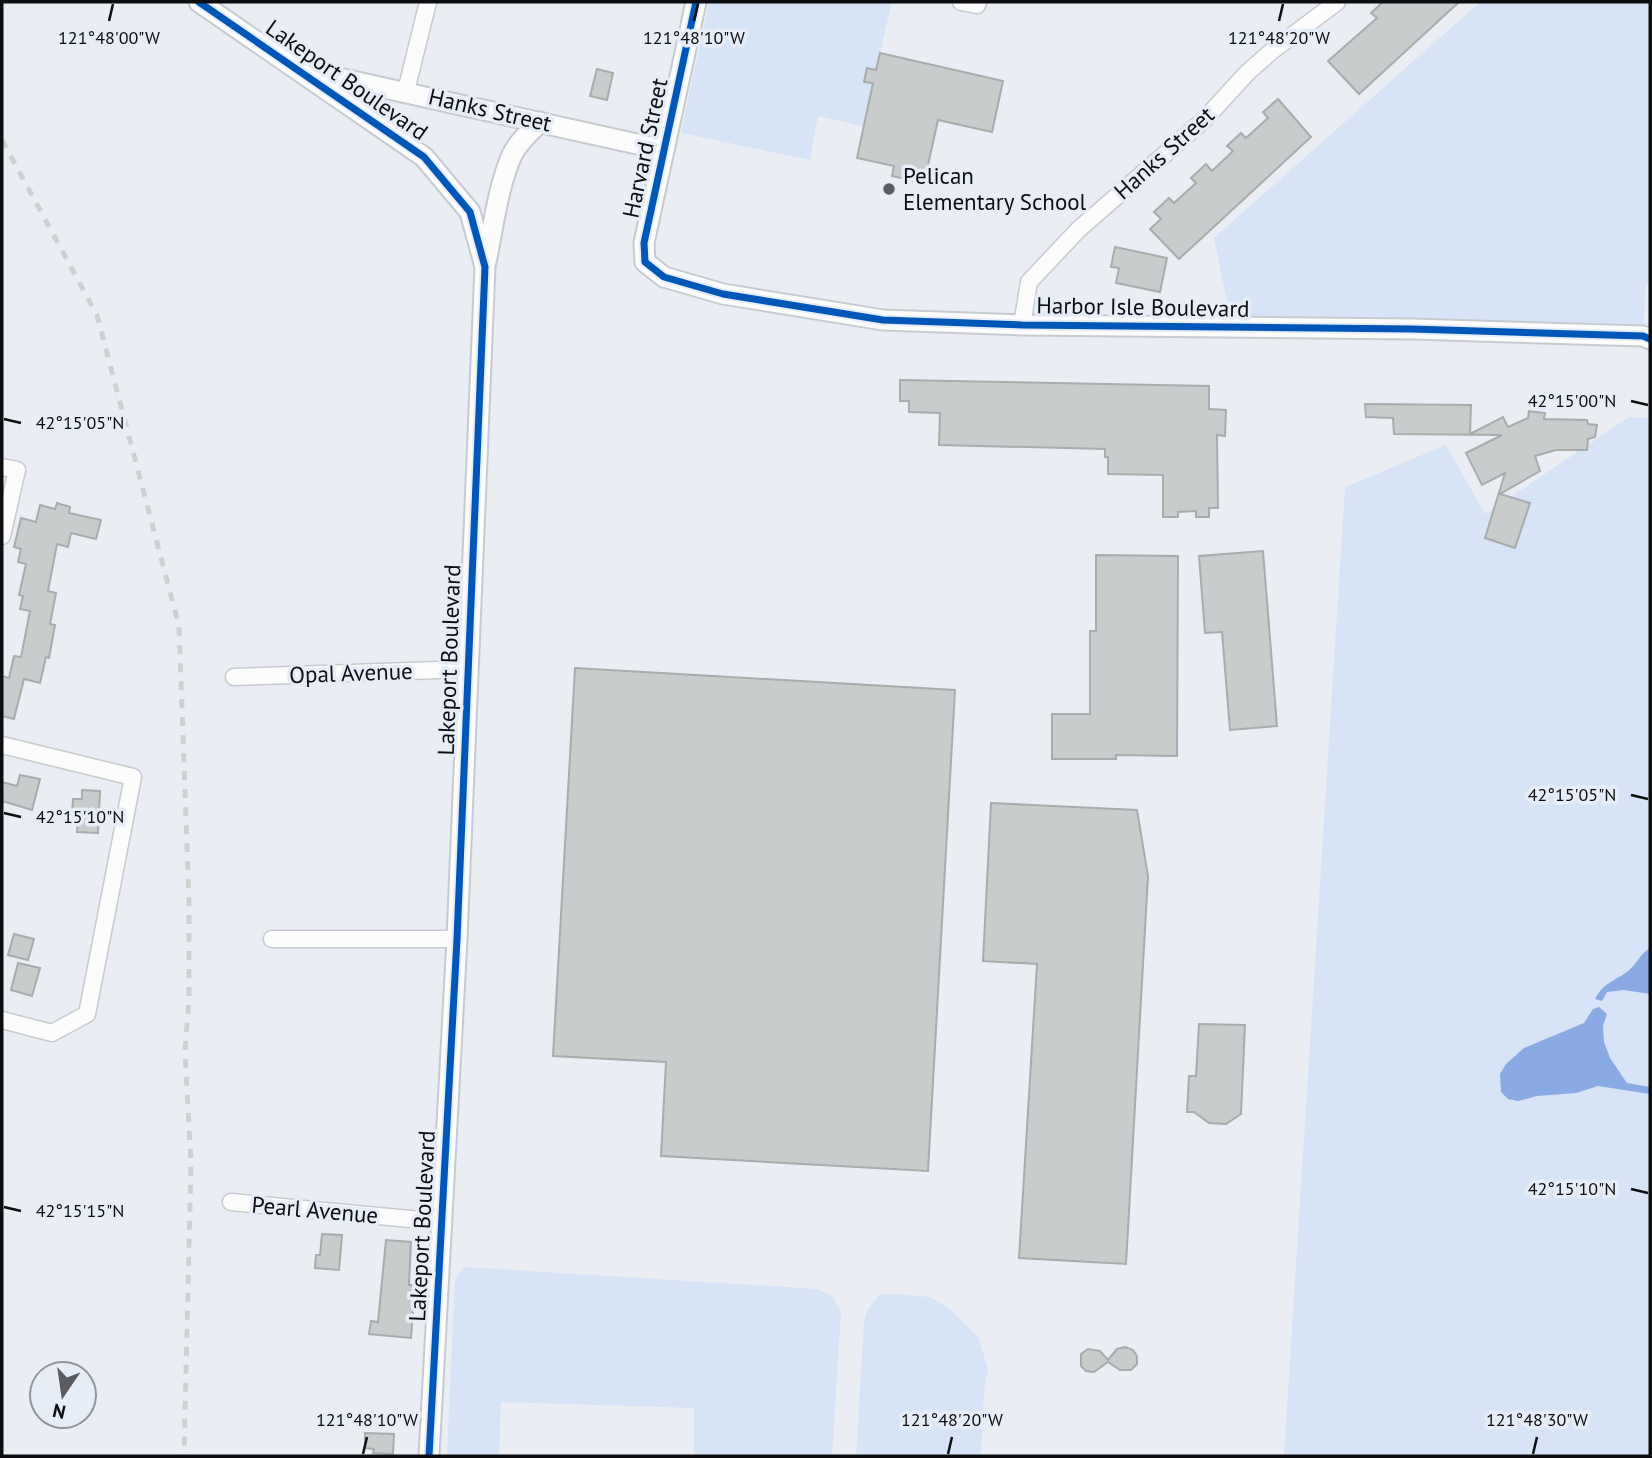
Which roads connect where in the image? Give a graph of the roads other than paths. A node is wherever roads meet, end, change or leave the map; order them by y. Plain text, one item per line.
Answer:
1 (200, 2) edge
2 (428, 2) edge
3 (696, 2) edge
4 (1337, 2) edge
5 (315, 80) junction
6 (405, 91) junction
7 (540, 122) junction
8 (664, 150) junction
9 (645, 262) joint
10 (485, 267) junction
11 (1022, 325) junction
12 (1650, 339) edge
13 (9, 468) edge
14 (2, 536) edge
15 (468, 669) junction
16 (234, 677) dead end
17 (2, 745) edge
18 (272, 939) dead end
19 (457, 939) junction
20 (2, 1020) edge
21 (231, 1202) dead end
22 (442, 1222) junction
23 (429, 1456) edge

1 - 5 street, Lakeport Boulevard
2 - 6 street
3 - 8 street, Harvard Street
4 - 11 street, Hanks Street
5 - 6 street, Hanks Street
5 - 10 street, Lakeport Boulevard
6 - 7 street, Hanks Street
7 - 8 street, Hanks Street
7 - 10 street
8 - 9 street, Harvard Street
9 - 11 street, Harbor Isle Boulevard
10 - 15 street, Lakeport Boulevard
11 - 12 street, Harbor Isle Boulevard
13 - 14 street
15 - 16 street, Opal Avenue
15 - 19 street, Lakeport Boulevard
17 - 20 street
18 - 19 street
19 - 22 street, Lakeport Boulevard
21 - 22 street, Pearl Avenue
22 - 23 street, Lakeport Boulevard

